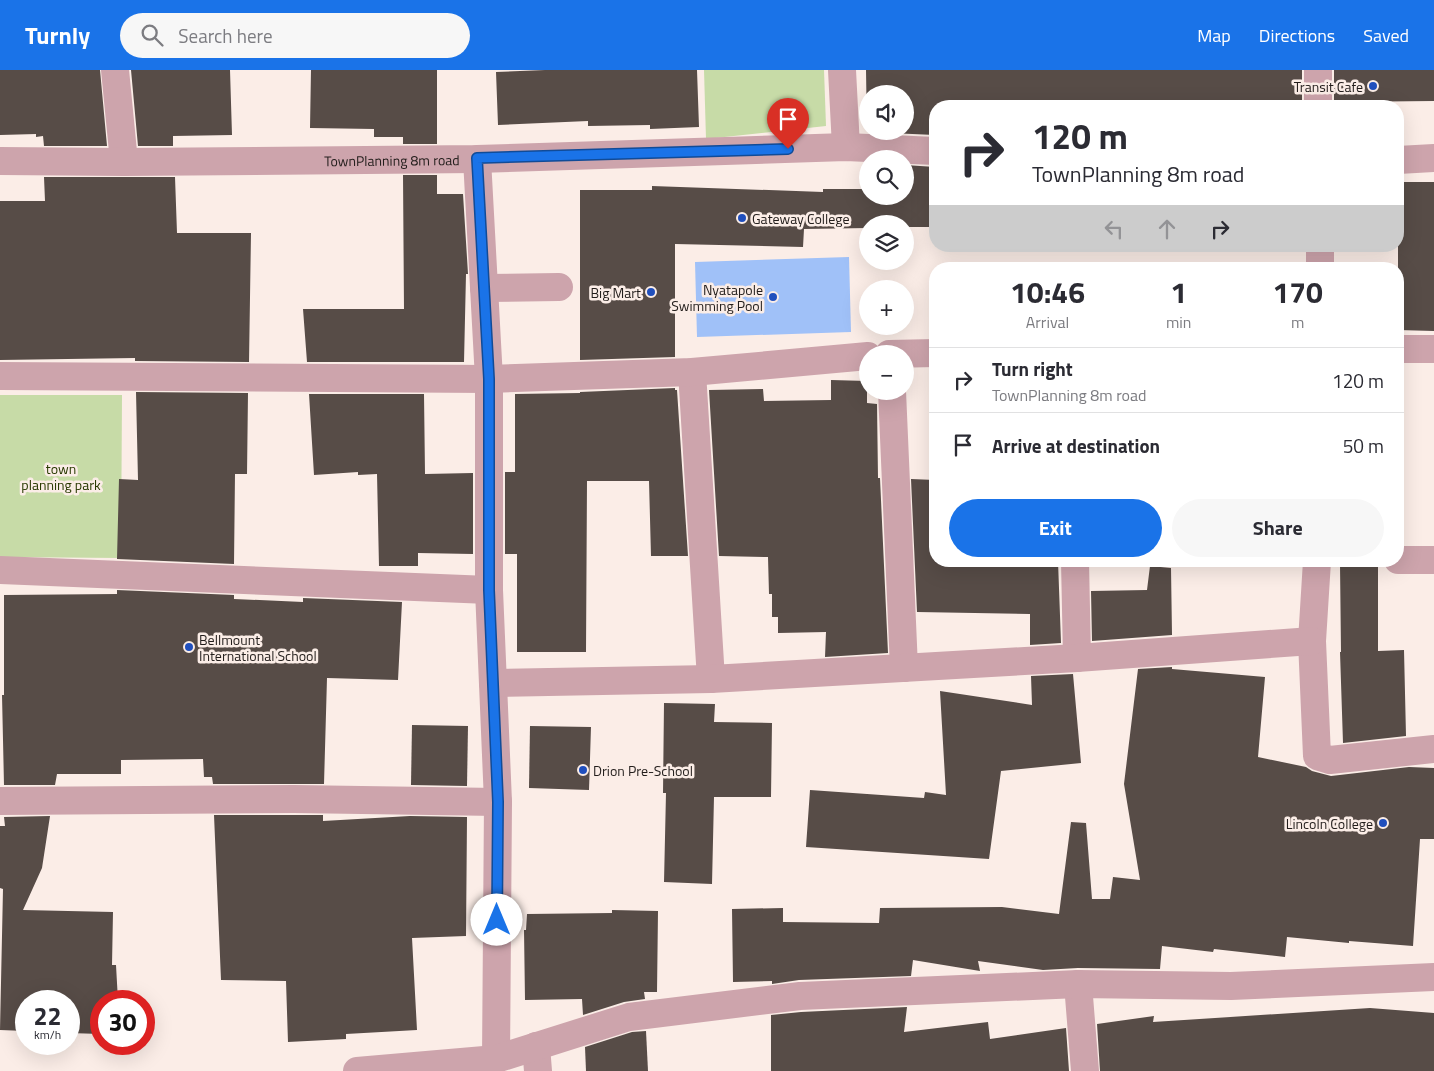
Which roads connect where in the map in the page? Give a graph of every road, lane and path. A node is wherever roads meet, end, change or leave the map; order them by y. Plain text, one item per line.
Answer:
1 (115, 70) edge
2 (842, 70) edge
3 (1318, 70) edge
4 (1318, 100) edge
5 (846, 147) junction
6 (929, 151) edge
7 (477, 158) junction
8 (1434, 158) edge
9 (1404, 160) edge
10 (0, 161) edge
11 (124, 162) junction
12 (559, 287) dead end
13 (484, 288) junction
14 (1404, 349) edge
15 (1434, 349) edge
16 (914, 353) edge
17 (929, 353) edge
18 (859, 357) edge
19 (692, 372) junction
20 (0, 376) edge
21 (489, 379) junction
22 (892, 400) edge
23 (1404, 560) edge
24 (1434, 560) edge
25 (1075, 567) edge
26 (1317, 567) edge
27 (0, 570) edge
28 (489, 590) junction
29 (1312, 641) junction
30 (1077, 658) junction
31 (904, 668) junction
32 (711, 679) junction
33 (493, 683) junction
34 (1434, 749) edge
35 (0, 801) edge
36 (498, 802) junction
37 (1434, 977) edge
38 (1078, 984) junction
39 (496, 1059) junction
40 (537, 1059) edge
41 (357, 1071) edge
42 (1085, 1071) edge

1 - 11 street
2 - 5 street
3 - 4 street
5 - 6 street, TownPlanning 8m road
5 - 7 street, TownPlanning 8m road
7 - 11 street, TownPlanning 8m road
7 - 13 street
8 - 9 street
10 - 11 street, TownPlanning 8m road
12 - 13 street
13 - 21 street
14 - 15 street
16 - 17 street
18 - 19 street
19 - 21 street
19 - 32 street
20 - 21 street
21 - 28 street
22 - 31 street
23 - 24 street
25 - 30 street
26 - 29 street
27 - 28 street
28 - 33 street
29 - 30 street
29 - 34 street
30 - 31 street
31 - 32 street
32 - 33 street
33 - 36 street
35 - 36 street
36 - 39 street
37 - 38 street
38 - 40 street
38 - 42 street
39 - 40 street
39 - 41 street

